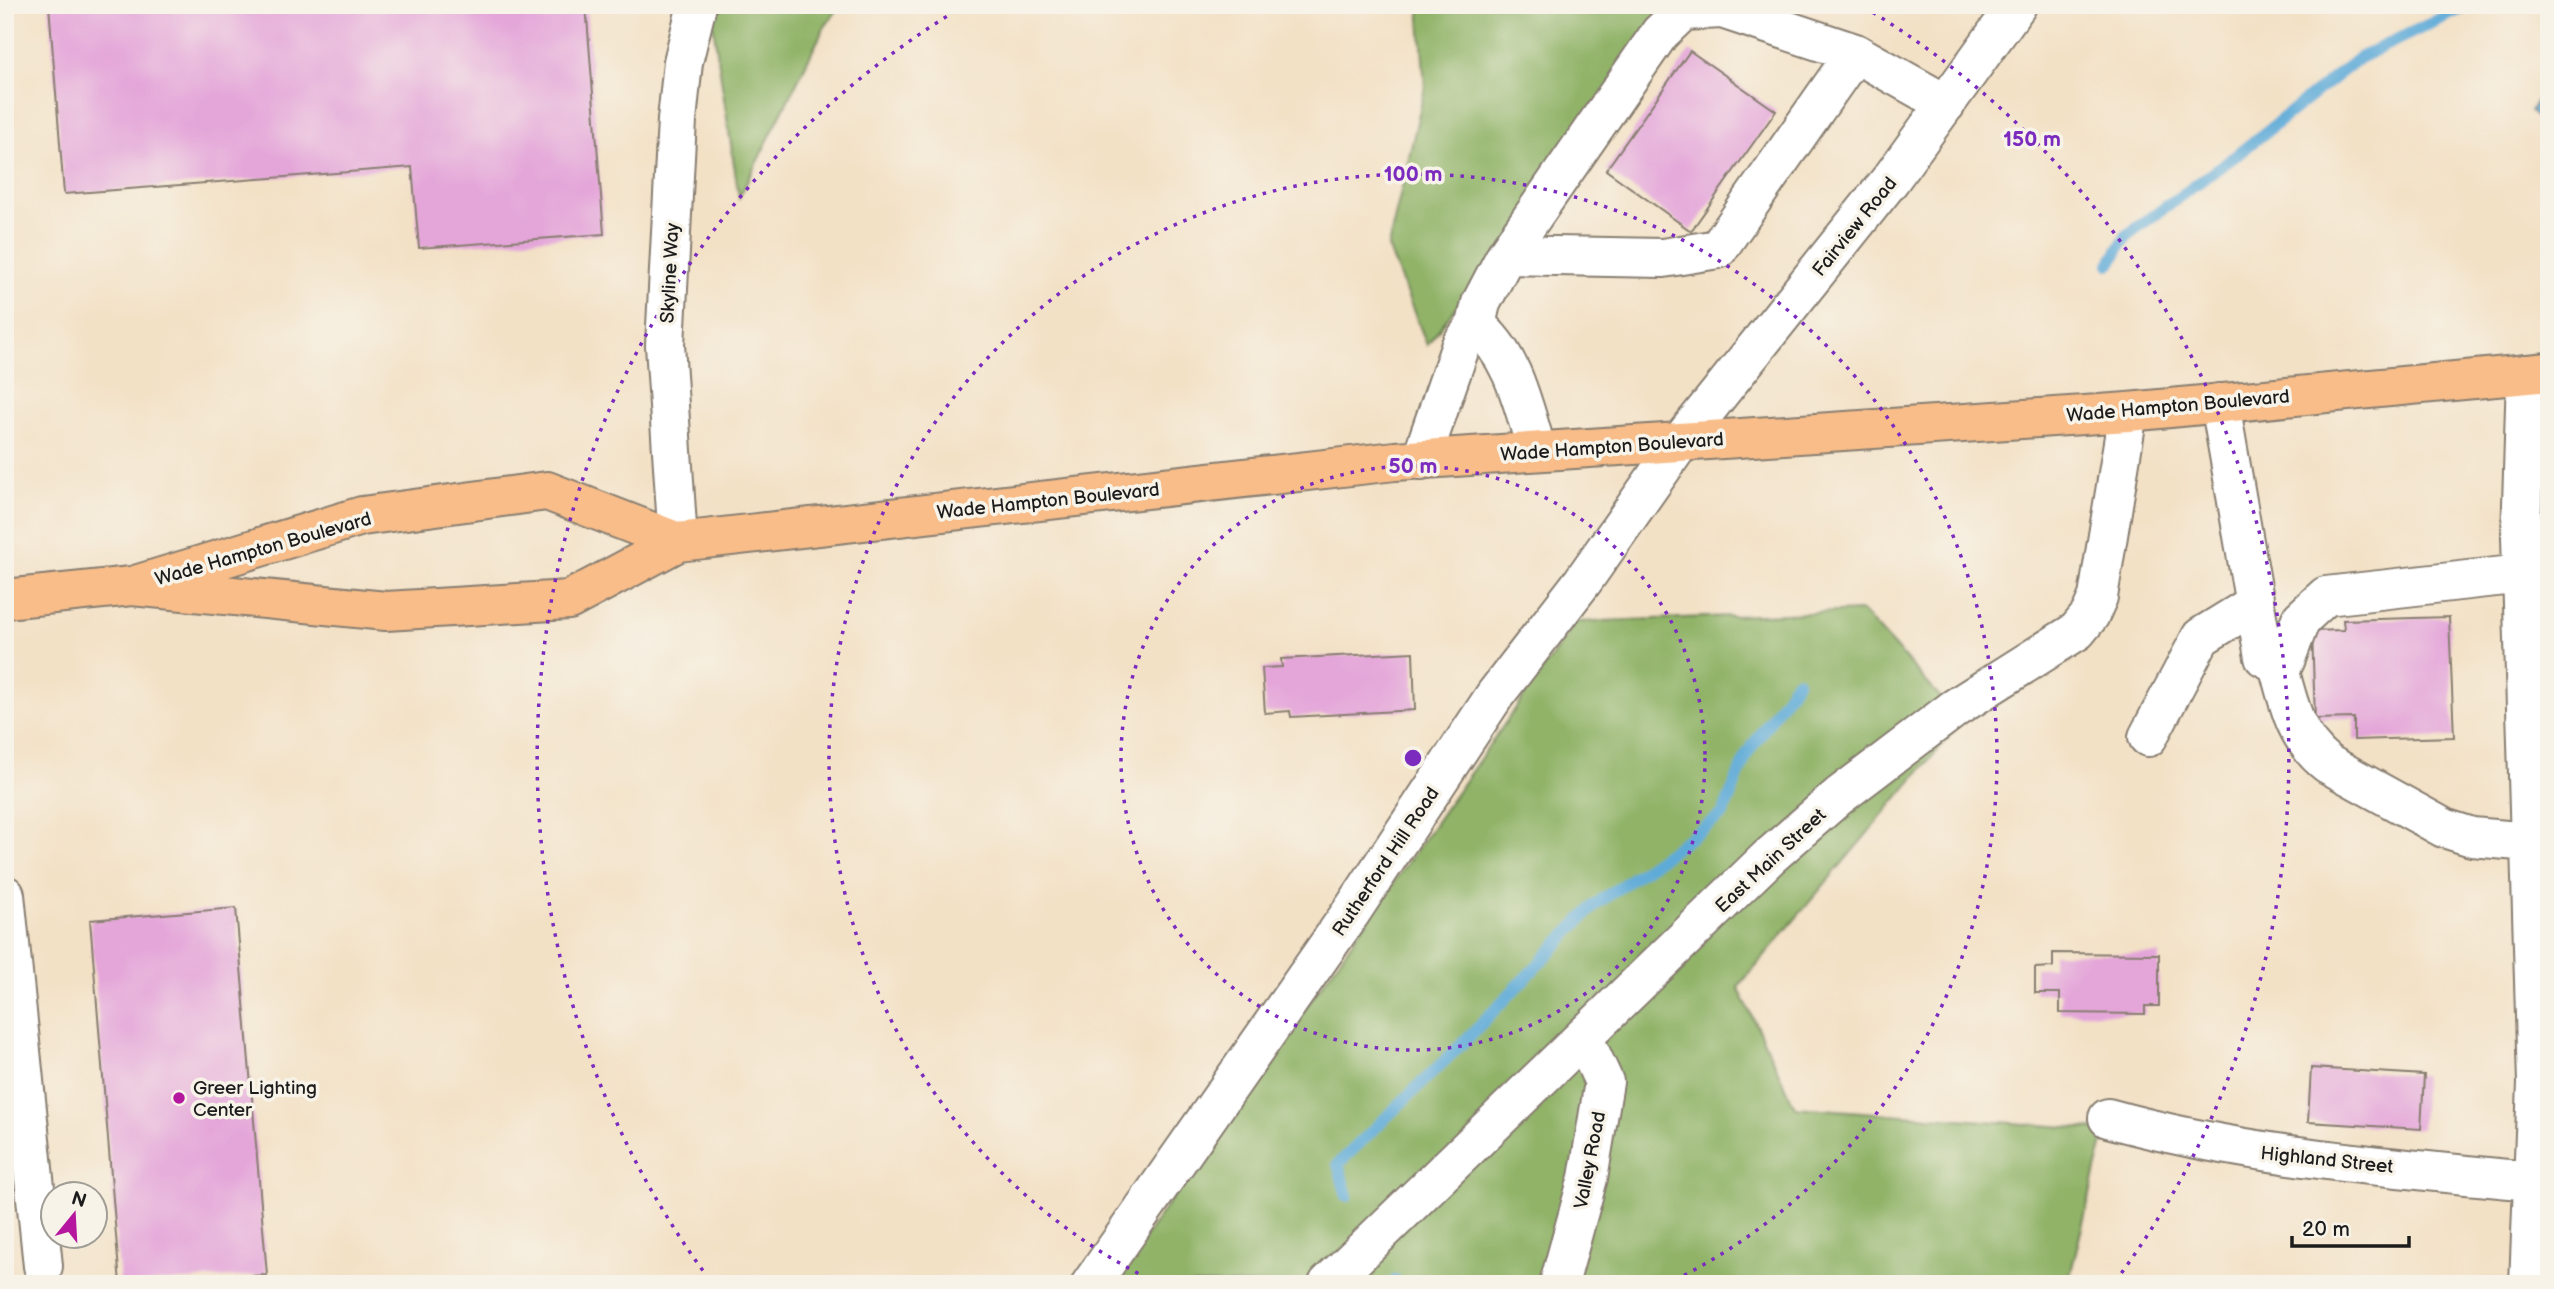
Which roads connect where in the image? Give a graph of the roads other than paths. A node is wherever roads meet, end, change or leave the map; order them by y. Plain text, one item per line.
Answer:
1 (697, 5) edge
2 (2017, 5) edge
3 (1855, 53) junction
4 (1946, 104) junction
5 (1506, 255) junction
6 (1476, 325) junction
7 (2538, 373) edge
8 (2220, 402) junction
9 (2128, 412) junction
10 (1682, 440) junction
11 (1537, 451) junction
12 (1421, 460) junction
13 (678, 542) junction
14 (2522, 574) junction
15 (132, 586) junction
16 (5, 599) edge
17 (2253, 606) junction
18 (2278, 664) junction
19 (2148, 737) dead end
20 (2530, 842) junction
21 (5, 895) edge
22 (6, 902) edge
23 (1584, 1039) junction
24 (2108, 1118) dead end
25 (2541, 1182) edge
26 (43, 1266) dead end
27 (1091, 1284) edge
28 (1328, 1284) edge
29 (1559, 1284) edge
30 (2529, 1284) edge

1 - 13 street, Skyline Way
2 - 4 street, Fairview Road
3 - 4 street
3 - 5 street
3 - 5 street
4 - 10 street, Fairview Road
5 - 6 street
6 - 11 street
6 - 12 street
7 - 8 main road, Wade Hampton Boulevard
7 - 14 street
8 - 9 main road, Wade Hampton Boulevard
8 - 17 street
9 - 10 main road, Wade Hampton Boulevard
9 - 23 street, East Main Street
10 - 11 main road, Wade Hampton Boulevard
10 - 27 street, Rutherford Hill Road
11 - 12 main road, Wade Hampton Boulevard
12 - 13 main road, Wade Hampton Boulevard
13 - 15 main road, Wade Hampton Boulevard
13 - 15 main road, Wade Hampton Boulevard
14 - 18 street
14 - 20 street
15 - 16 main road, Wade Hampton Boulevard
17 - 18 street
17 - 19 street
18 - 20 street
20 - 25 street
21 - 22 street
22 - 26 street
23 - 28 street, East Main Street
23 - 29 street, Valley Road
24 - 25 street, Highland Street
25 - 30 street

